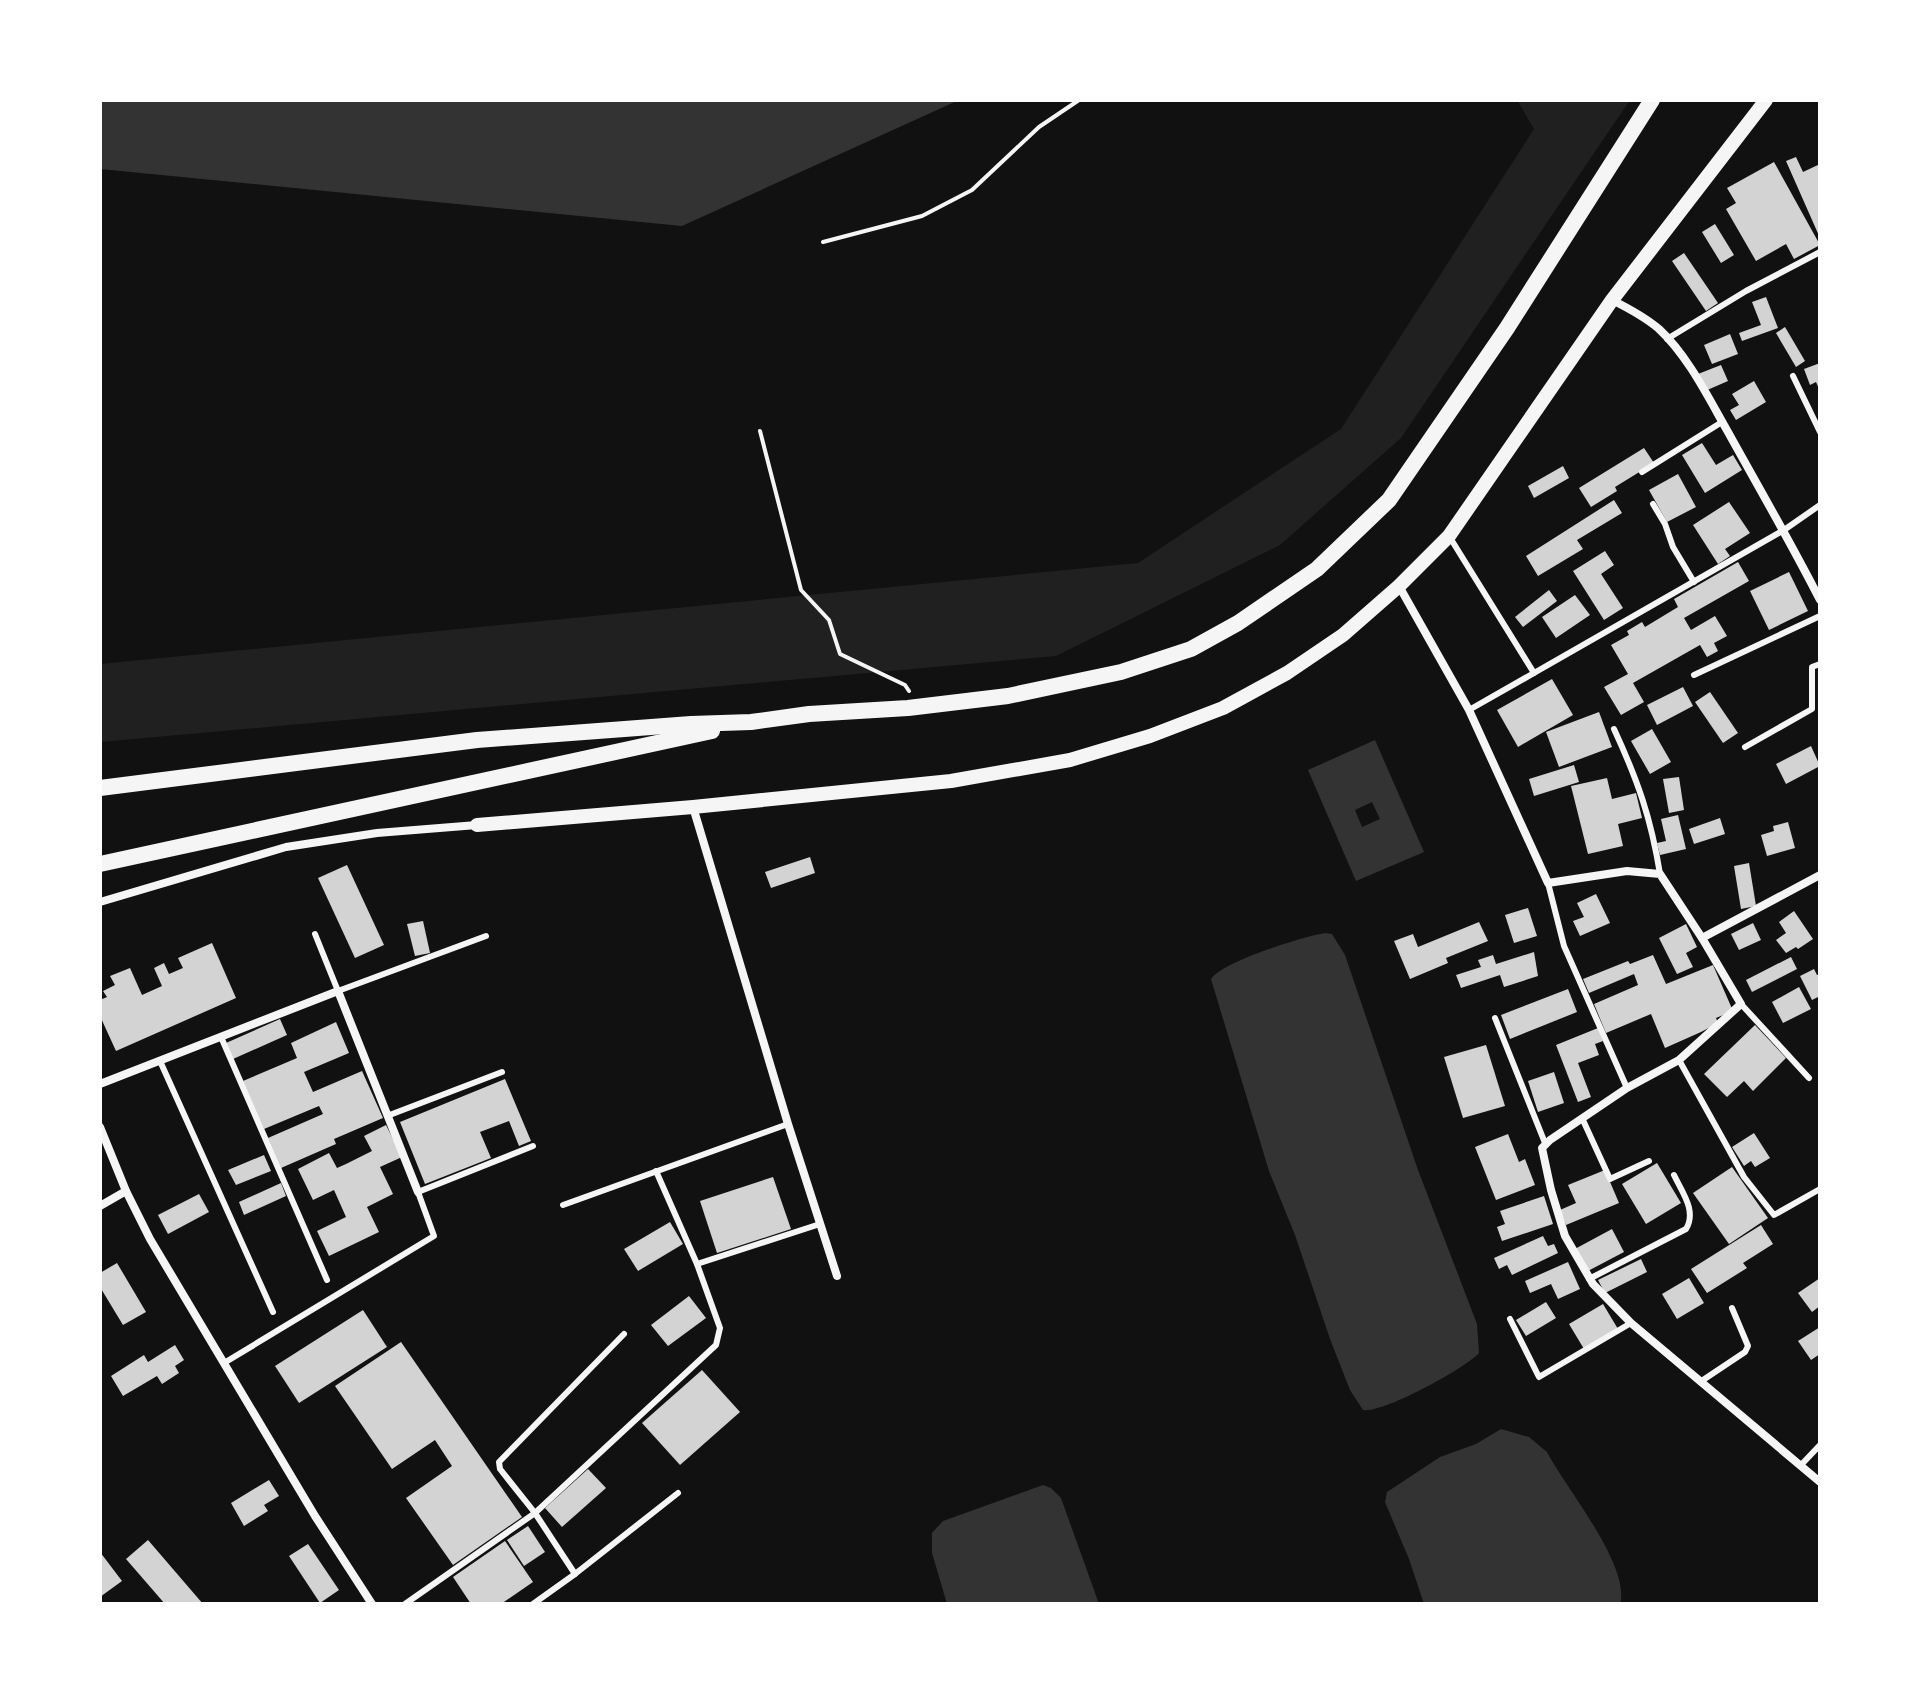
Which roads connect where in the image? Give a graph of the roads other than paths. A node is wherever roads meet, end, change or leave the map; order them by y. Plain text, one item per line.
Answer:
1 (1652, 100) edge
2 (1766, 100) edge
3 (1820, 252) edge
4 (1612, 300) junction
5 (1667, 339) junction
6 (1793, 376) dead end
7 (1722, 422) junction
8 (1820, 432) edge
9 (1642, 472) dead end
10 (1653, 504) dead end
11 (1820, 505) edge
12 (1784, 530) junction
13 (1449, 536) junction
14 (1694, 582) junction
15 (1399, 586) junction
16 (1820, 600) edge
17 (1820, 616) edge
18 (1820, 664) edge
19 (1534, 673) junction
20 (1694, 675) dead end
21 (1469, 710) junction
22 (751, 722) junction
23 (1614, 729) dead end
24 (1745, 747) dead end
25 (100, 788) edge
26 (693, 807) junction
27 (477, 825) joint
28 (100, 864) edge
29 (1660, 874) junction
30 (1820, 875) edge
31 (1548, 883) junction
32 (100, 902) edge
33 (315, 934) dead end
34 (486, 936) dead end
35 (1702, 938) junction
36 (338, 991) junction
37 (1741, 1004) junction
38 (1495, 1018) dead end
39 (221, 1037) junction
40 (1679, 1060) junction
41 (160, 1061) junction
42 (502, 1072) dead end
43 (1809, 1078) dead end
44 (100, 1084) edge
45 (1627, 1088) junction
46 (387, 1116) junction
47 (1582, 1118) junction
48 (788, 1124) junction
49 (100, 1127) edge
50 (1545, 1143) junction
51 (533, 1146) dead end
52 (1649, 1161) dead end
53 (656, 1171) junction
54 (1674, 1175) dead end
55 (1820, 1189) edge
56 (126, 1191) junction
57 (418, 1192) junction
58 (563, 1205) dead end
59 (100, 1206) edge
60 (820, 1224) junction
61 (697, 1264) junction
62 (837, 1276) dead end
63 (1589, 1279) junction
64 (327, 1280) dead end
65 (1732, 1308) dead end
66 (273, 1312) dead end
67 (1510, 1319) dead end
68 (1631, 1323) junction
69 (624, 1334) dead end
70 (224, 1363) junction
71 (1700, 1382) junction
72 (1820, 1445) edge
73 (1801, 1465) junction
74 (1820, 1482) edge
75 (678, 1493) dead end
76 (535, 1513) junction
77 (575, 1574) junction
78 (372, 1604) edge
79 (405, 1604) edge
80 (533, 1604) edge

1 - 22 main road
2 - 4 street
3 - 5 lane
4 - 5 street
4 - 13 street
5 - 7 street
6 - 8 lane
7 - 9 lane
7 - 12 street
10 - 14 lane
11 - 12 lane
12 - 14 lane
12 - 16 street
13 - 15 street
13 - 19 lane
14 - 19 lane
15 - 21 street
15 - 26 street
17 - 20 lane
18 - 24 lane
19 - 21 lane
21 - 31 street
22 - 25 main road
22 - 28 main road
23 - 29 lane
26 - 27 street
26 - 48 street
27 - 32 street
29 - 31 street
29 - 35 street
30 - 35 street
31 - 45 lane
33 - 36 lane
34 - 36 lane
35 - 37 street
36 - 39 street
36 - 46 street
37 - 40 street
37 - 43 lane
38 - 50 lane
39 - 41 street
39 - 64 lane
40 - 45 street
40 - 55 lane
41 - 44 street
41 - 66 lane
42 - 46 lane
45 - 47 street
46 - 57 street
47 - 50 street
47 - 52 lane
48 - 53 lane
48 - 60 street
49 - 56 street
50 - 63 street
51 - 57 lane
53 - 58 lane
53 - 61 lane
54 - 63 lane
56 - 59 street
56 - 70 street
57 - 70 lane
60 - 61 lane
60 - 62 street
61 - 76 lane
63 - 68 street
65 - 71 lane
67 - 68 lane
68 - 71 street
69 - 76 lane
70 - 78 street
71 - 73 street
72 - 73 lane
73 - 74 street
75 - 77 lane
76 - 77 lane
76 - 79 lane
77 - 80 lane

